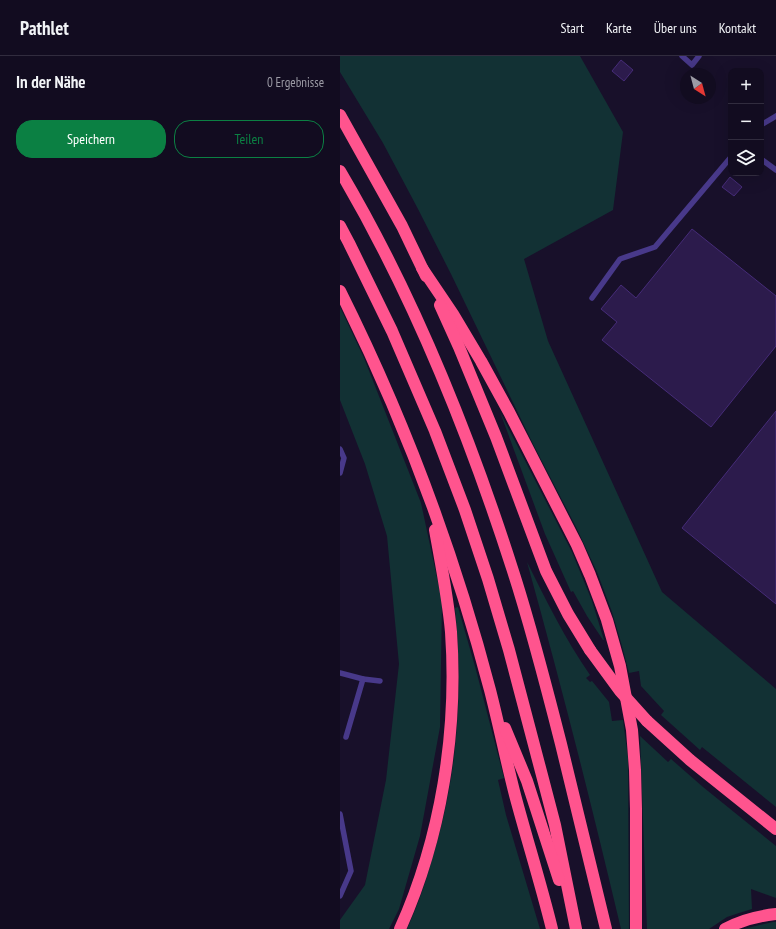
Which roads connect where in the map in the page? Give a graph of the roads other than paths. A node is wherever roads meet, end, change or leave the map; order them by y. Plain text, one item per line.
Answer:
1 (682, 56) edge
2 (699, 56) edge
3 (340, 114) edge
4 (776, 116) edge
5 (764, 123) edge
6 (728, 161) edge
7 (764, 161) edge
8 (776, 170) edge
9 (340, 171) edge
10 (340, 226) edge
11 (422, 268) junction
12 (340, 291) edge
13 (592, 298) dead end
14 (340, 449) edge
15 (340, 473) edge
16 (428, 496) junction
17 (340, 673) edge
18 (363, 679) junction
19 (380, 681) dead end
20 (490, 690) junction
21 (346, 737) dead end
22 (340, 814) edge
23 (776, 828) edge
24 (340, 896) edge
25 (776, 914) edge
26 (400, 929) edge
27 (552, 929) edge
28 (576, 929) edge
29 (606, 929) edge
30 (636, 929) edge
31 (725, 929) edge

1 - 2 lane
3 - 11 highway
4 - 5 lane
6 - 13 lane
7 - 8 lane
9 - 29 highway
10 - 28 highway
11 - 23 highway, bridge
11 - 30 highway
12 - 16 highway
14 - 15 lane
16 - 20 highway
16 - 26 highway
17 - 18 lane
18 - 19 lane
18 - 21 lane
20 - 27 highway
20 - 28 highway
22 - 24 lane
25 - 31 highway

